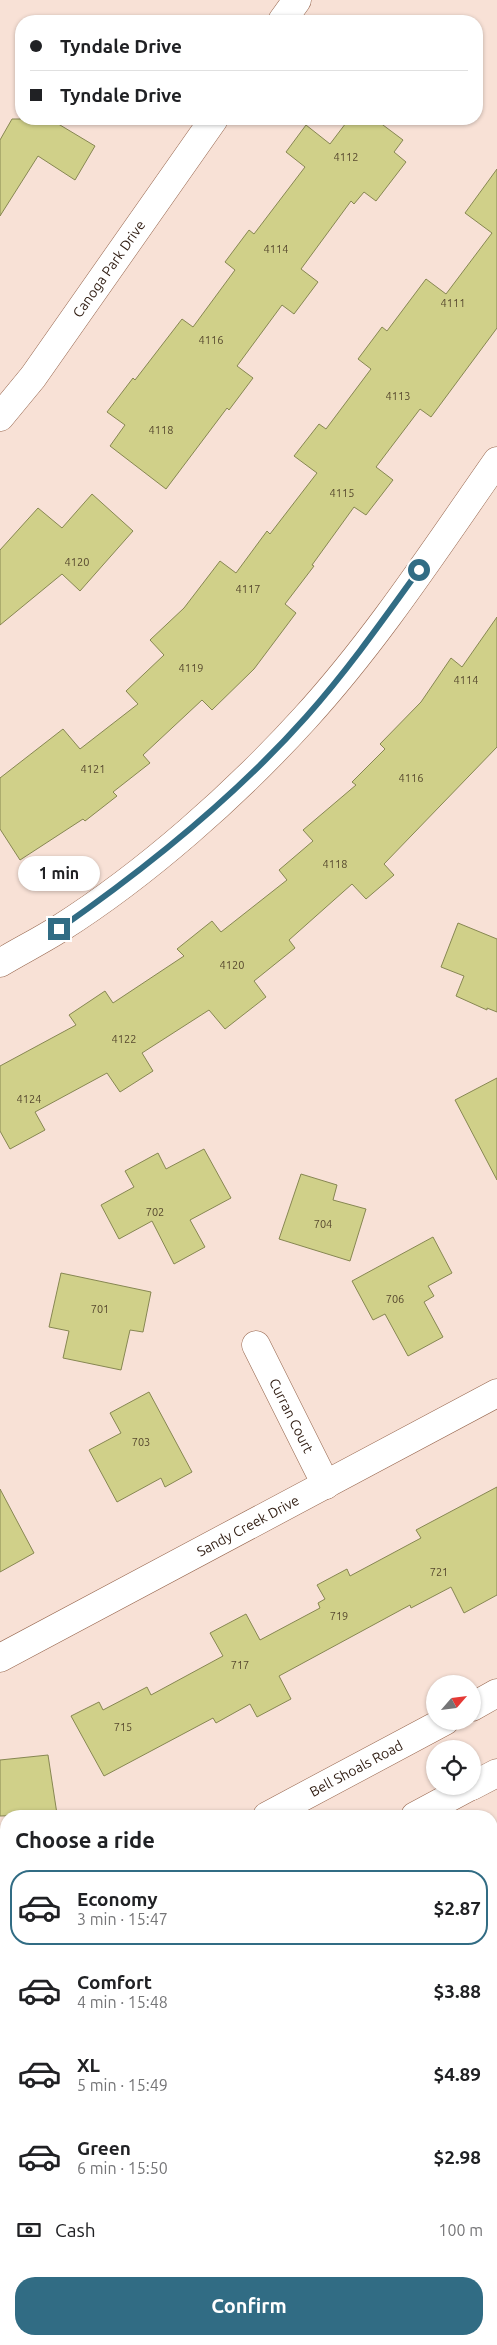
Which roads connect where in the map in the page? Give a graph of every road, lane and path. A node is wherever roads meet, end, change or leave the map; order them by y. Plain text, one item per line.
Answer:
1 (297, 0) edge
2 (286, 15) edge
3 (210, 125) edge
4 (0, 417) edge
5 (497, 461) edge
6 (0, 963) edge
7 (256, 1345) dead end
8 (497, 1393) edge
9 (326, 1485) junction
10 (0, 1658) edge
11 (497, 1694) edge
12 (481, 1702) edge
13 (428, 1730) edge
14 (497, 1773) edge
15 (481, 1781) edge
16 (455, 1795) edge
17 (279, 1810) edge
18 (426, 1810) edge

1 - 2 street
3 - 4 street, Canoga Park Drive
5 - 6 street
7 - 9 street, Curran Court
8 - 9 street, Sandy Creek Drive
9 - 10 street, Sandy Creek Drive
11 - 12 street
13 - 17 street, Bell Shoals Road
14 - 15 street
16 - 18 street

